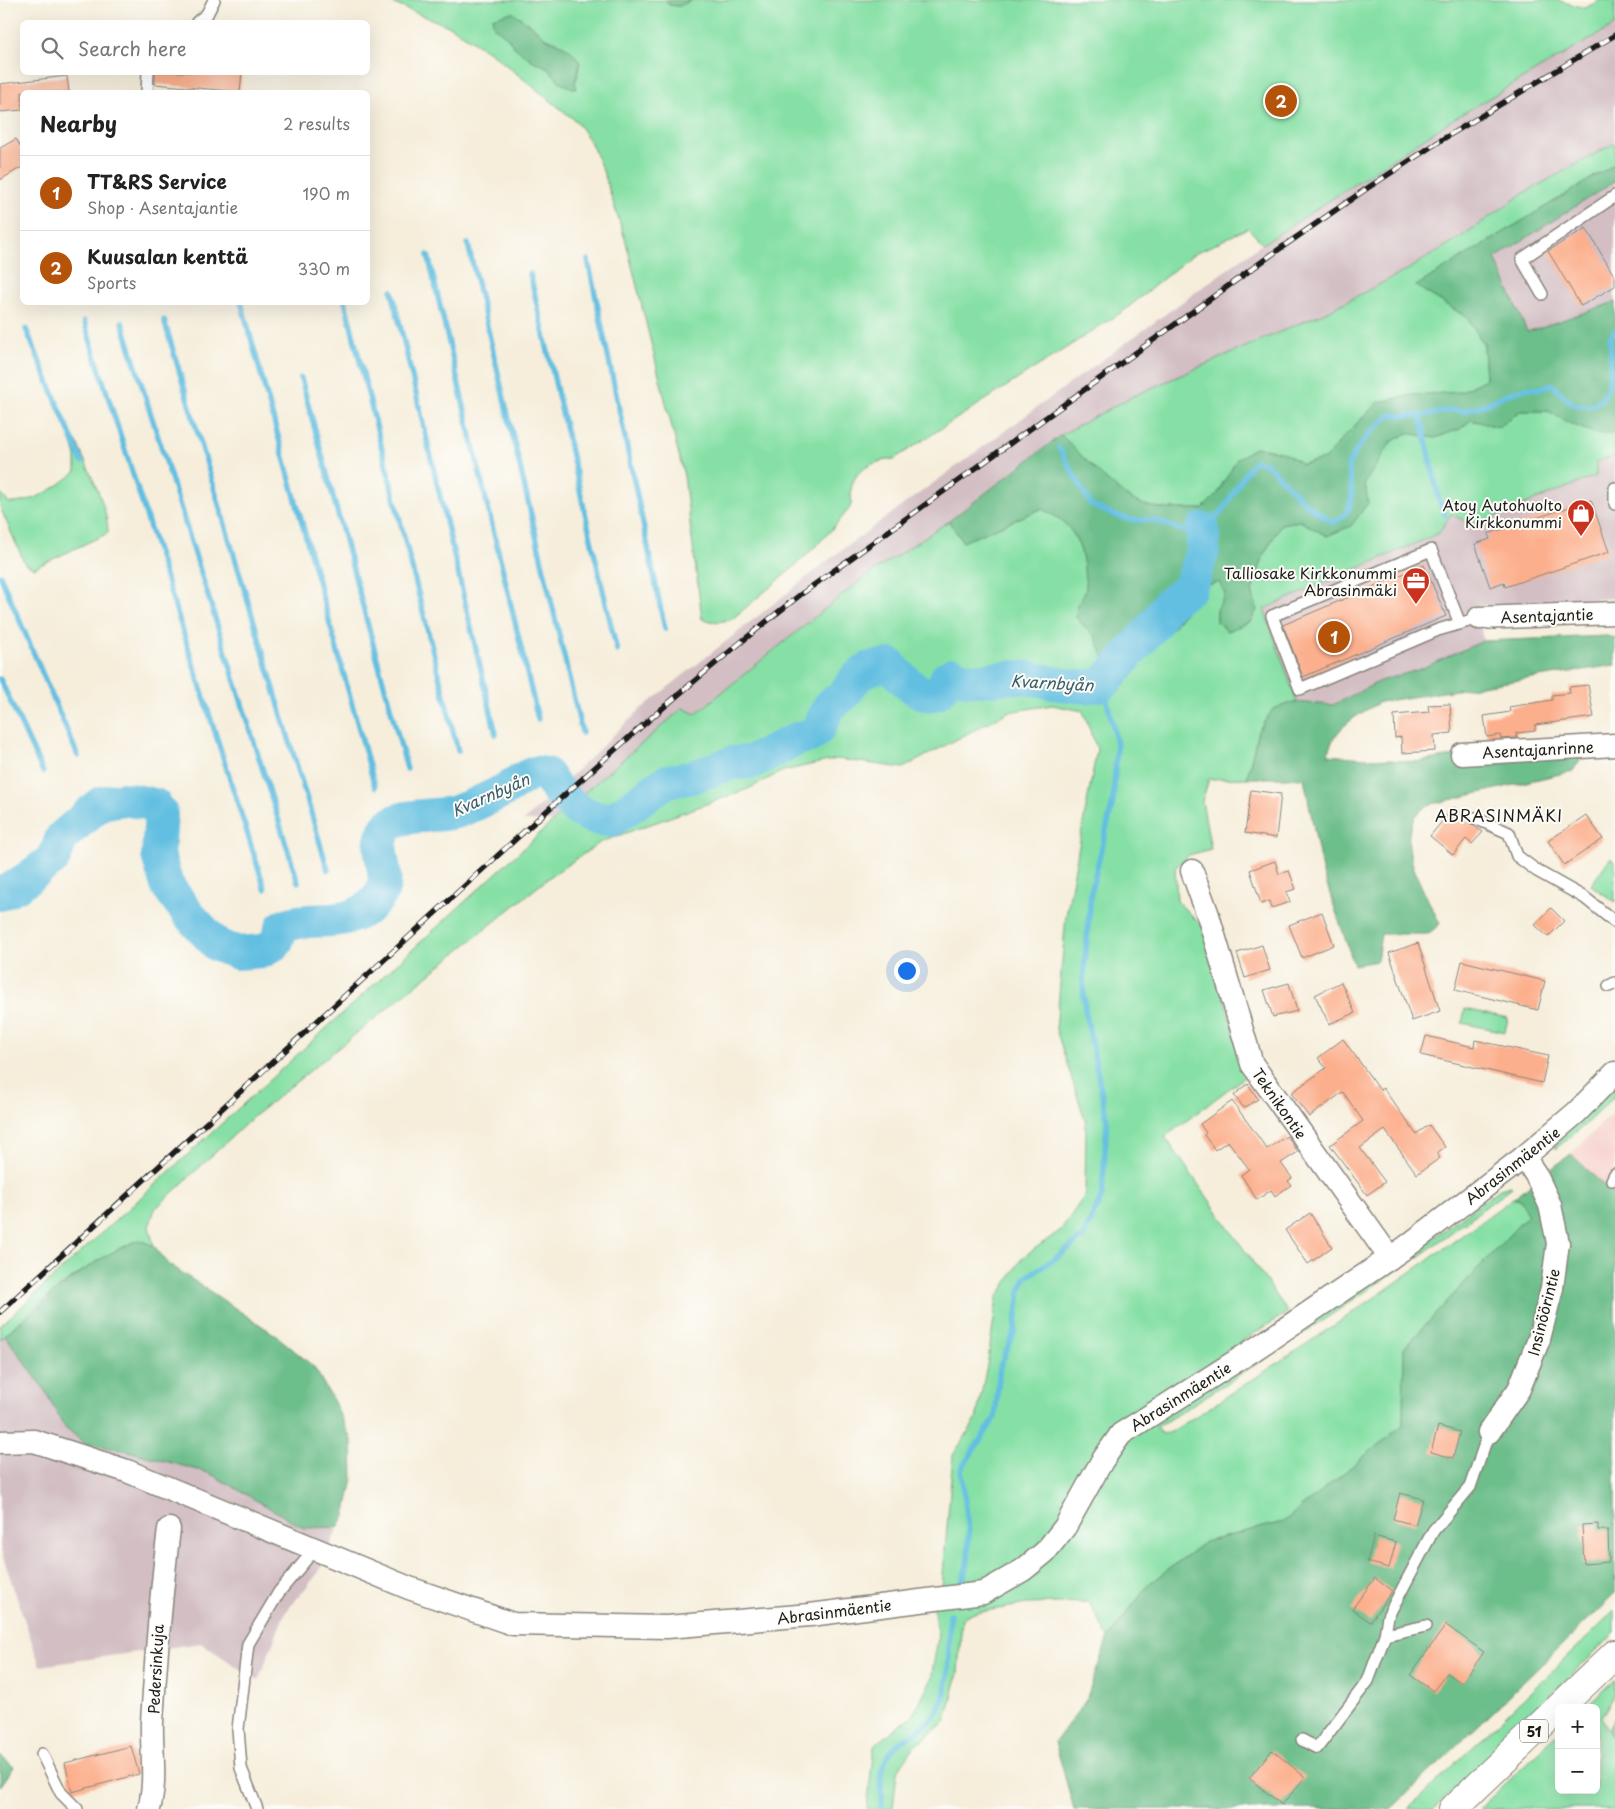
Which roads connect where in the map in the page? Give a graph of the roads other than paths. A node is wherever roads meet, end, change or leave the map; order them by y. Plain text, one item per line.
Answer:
1 (214, 0) edge
2 (200, 20) edge
3 (148, 75) edge
4 (147, 90) edge
5 (1615, 196) edge
6 (1542, 294) dead end
7 (1615, 488) edge
8 (1615, 504) edge
9 (1615, 613) edge
10 (1469, 621) junction
11 (1615, 745) edge
12 (1462, 754) dead end
13 (1475, 818) dead end
14 (1192, 871) dead end
15 (1615, 922) edge
16 (1615, 1073) edge
17 (1524, 1157) junction
18 (1390, 1258) junction
19 (1489, 1432) joint
20 (0, 1442) edge
21 (169, 1529) dead end
22 (314, 1550) junction
23 (1426, 1626) dead end
24 (1385, 1635) junction
25 (1615, 1654) edge
26 (1302, 1740) dead end
27 (42, 1754) dead end
28 (77, 1809) edge
29 (149, 1809) edge
30 (257, 1809) edge
31 (1453, 1809) edge

1 - 2 lane
3 - 4 lane
5 - 6 lane
7 - 8 lane
9 - 10 street, Asentajantie
10 - 10 lane
11 - 12 street, Asentajanrinne
13 - 15 lane
14 - 18 street, Teknikontie
16 - 17 street, Abrasinmäentie
17 - 18 street, Abrasinmäentie
17 - 19 street, Insinöörintie
18 - 22 street, Abrasinmäentie
19 - 24 lane
20 - 22 street, Abrasinmäentie
21 - 29 street, Pedersinkuja
22 - 30 lane
23 - 24 lane
24 - 26 lane
25 - 31 main road, 51
27 - 28 lane

